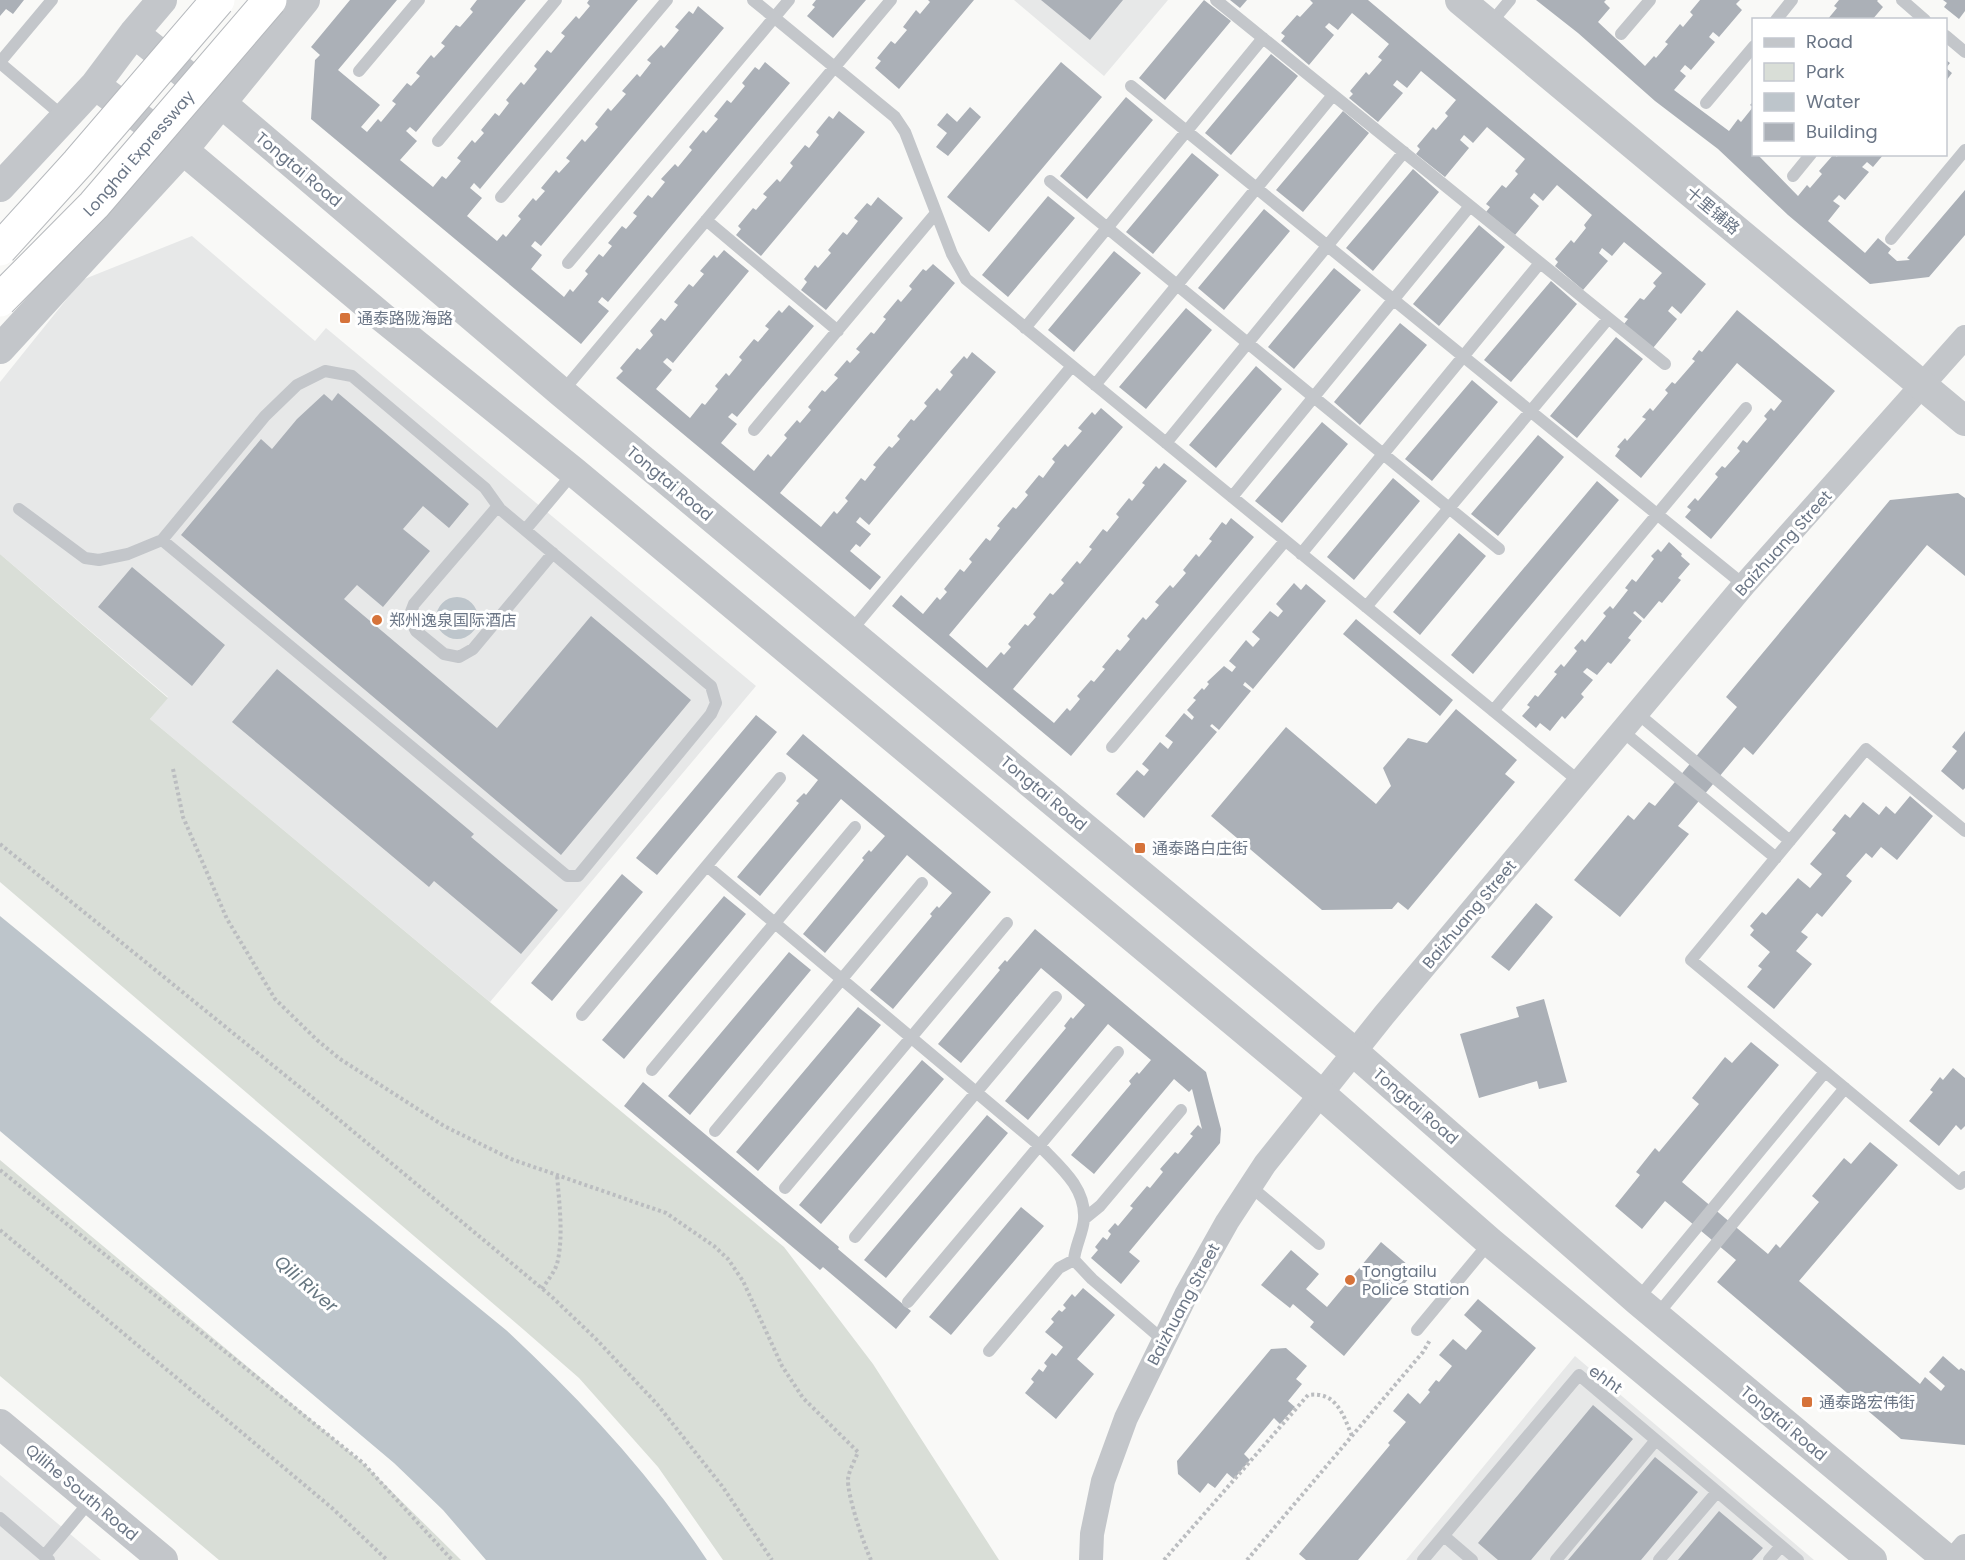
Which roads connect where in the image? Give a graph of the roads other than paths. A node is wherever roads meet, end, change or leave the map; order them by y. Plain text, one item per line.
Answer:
1 (52, 0) edge
2 (162, 0) edge
3 (218, 0) edge
4 (270, 0) edge
5 (305, 0) edge
6 (419, 0) edge
7 (556, 0) edge
8 (667, 0) edge
9 (753, 0) edge
10 (789, 0) edge
11 (891, 0) edge
12 (1216, 0) edge
13 (1460, 0) edge
14 (1510, 0) edge
15 (1650, 0) edge
16 (1792, 0) edge
17 (1905, 1) edge
18 (774, 17) junction
19 (1778, 18) edge
20 (1924, 18) edge
21 (1490, 25) junction
22 (134, 33) junction
23 (1621, 34) dead end
24 (1947, 37) edge
25 (1263, 38) junction
26 (1752, 48) edge
27 (1965, 52) edge
28 (0, 62) edge
29 (834, 68) junction
30 (359, 71) dead end
31 (95, 85) junction
32 (1131, 86) dead end
33 (1333, 95) junction
34 (220, 102) junction
35 (1706, 103) dead end
36 (64, 117) junction
37 (1186, 132) junction
38 (438, 141) dead end
39 (183, 150) junction
40 (1965, 150) edge
41 (1404, 152) junction
42 (1809, 156) edge
43 (1793, 176) dead end
44 (1050, 181) dead end
45 (0, 187) edge
46 (1256, 188) junction
47 (501, 197) dead end
48 (1470, 206) junction
49 (936, 213) junction
50 (706, 220) junction
51 (1107, 228) junction
52 (1891, 239) dead end
53 (1327, 246) junction
54 (0, 249) edge
55 (568, 263) dead end
56 (1540, 263) junction
57 (1177, 285) junction
58 (0, 300) edge
59 (1393, 300) junction
60 (1608, 319) junction
61 (1025, 328) junction
62 (838, 331) junction
63 (1965, 338) edge
64 (1248, 343) junction
65 (0, 349) edge
66 (1463, 357) junction
67 (1665, 364) dead end
68 (1072, 366) junction
69 (1095, 385) junction
70 (1924, 385) junction
71 (561, 392) junction
72 (1313, 397) junction
73 (1746, 408) dead end
74 (1530, 411) junction
75 (1965, 421) edge
76 (754, 430) dead end
77 (1166, 443) junction
78 (1383, 454) junction
79 (574, 472) junction
80 (1232, 497) junction
81 (498, 506) junction
82 (1449, 508) junction
83 (19, 509) dead end
84 (1657, 515) junction
85 (525, 530) junction
86 (162, 540) junction
87 (1285, 541) junction
88 (1499, 549) dead end
89 (553, 553) junction
90 (1301, 554) junction
91 (1744, 585) junction
92 (1366, 607) junction
93 (850, 632) junction
94 (1493, 711) junction
95 (1630, 722) junction
96 (1112, 747) dead end
97 (780, 778) dead end
98 (1580, 782) junction
99 (855, 827) dead end
100 (1965, 831) edge
101 (1790, 840) junction
102 (1776, 858) junction
103 (707, 866) junction
104 (922, 883) dead end
105 (774, 923) junction
106 (1007, 923) dead end
107 (841, 980) junction
108 (1056, 997) dead end
109 (582, 1015) dead end
110 (911, 1038) junction
111 (1118, 1052) dead end
112 (1353, 1052) junction
113 (652, 1070) dead end
114 (1825, 1072) junction
115 (1845, 1088) junction
116 (976, 1092) junction
117 (1321, 1094) junction
118 (1181, 1110) dead end
119 (715, 1131) dead end
120 (1039, 1145) junction
121 (1965, 1177) edge
122 (1250, 1186) junction
123 (784, 1188) dead end
124 (1084, 1219) junction
125 (855, 1237) dead end
126 (1490, 1242) junction
127 (1319, 1244) dead end
128 (1074, 1260) junction
129 (908, 1302) dead end
130 (1646, 1308) junction
131 (1417, 1330) dead end
132 (1163, 1340) junction
133 (989, 1351) dead end
134 (0, 1424) edge
135 (1656, 1440) junction
136 (1717, 1492) junction
137 (91, 1499) junction
138 (0, 1518) edge
139 (1444, 1536) junction
140 (1965, 1545) edge
141 (1781, 1546) junction
142 (47, 1558) edge
143 (1428, 1558) edge
144 (164, 1560) edge
145 (1091, 1560) edge
146 (1472, 1560) edge
147 (1556, 1560) edge
148 (1659, 1560) edge
149 (1769, 1560) edge
150 (1798, 1560) edge
151 (1872, 1560) edge
152 (1948, 1560) edge
153 (1953, 1560) edge

1 - 28 lane
2 - 22 street
3 - 54 highway, bridge
4 - 58 highway, Longhai Expressway, bridge
5 - 34 street
6 - 30 lane
7 - 38 lane
8 - 47 lane
9 - 18 lane
10 - 18 lane
11 - 29 lane
12 - 25 lane
13 - 21 street, 十里铺路
14 - 21 lane
15 - 23 lane
16 - 19 lane
17 - 20 lane
18 - 29 lane
18 - 55 lane
21 - 70 street, 十里铺路
22 - 31 street
22 - 34 street, Tongtai Road
24 - 27 lane
25 - 33 lane
25 - 37 lane
26 - 35 lane
28 - 36 lane
29 - 49 lane
29 - 50 lane
31 - 36 street
31 - 39 street
32 - 37 lane
33 - 41 lane
33 - 46 lane
34 - 39 street
34 - 71 street, Tongtai Road
36 - 45 street
37 - 46 lane
37 - 51 lane
39 - 65 street
39 - 79 street
40 - 52 lane
41 - 48 lane
41 - 53 lane
42 - 43 lane
44 - 51 lane
46 - 53 lane
46 - 57 lane
48 - 56 lane
48 - 59 lane
49 - 61 lane
49 - 62 lane
50 - 62 lane
50 - 71 lane
51 - 57 lane
51 - 61 lane
53 - 59 lane
53 - 64 lane
56 - 60 lane
56 - 66 lane
57 - 64 lane
57 - 69 lane
59 - 66 lane
59 - 72 lane
60 - 67 lane
60 - 74 lane
61 - 68 lane
62 - 76 lane
63 - 70 street, Baizhuang Street
64 - 72 lane
64 - 77 lane
66 - 74 lane
66 - 78 lane
68 - 69 lane
68 - 93 lane
69 - 77 lane
70 - 75 street, 十里铺路
70 - 91 street, Baizhuang Street
71 - 93 street, Tongtai Road
72 - 78 lane
72 - 80 lane
73 - 84 lane
74 - 82 lane
74 - 84 lane
77 - 80 lane
78 - 82 lane
78 - 90 lane
79 - 85 lane
79 - 117 street
80 - 87 lane
81 - 85 lane
81 - 86 lane
81 - 89 lane
82 - 88 lane
82 - 92 lane
83 - 86 lane
84 - 91 lane
84 - 94 lane
85 - 89 lane
86 - 89 lane
87 - 90 lane
87 - 96 lane
90 - 92 lane
91 - 95 street, Baizhuang Street
92 - 94 lane
93 - 112 street, Tongtai Road
94 - 98 lane
95 - 98 street, Baizhuang Street
95 - 101 lane
95 - 102 lane
97 - 103 lane
98 - 112 street, Baizhuang Street
99 - 105 lane
100 - 101 lane
101 - 102 lane
102 - 114 lane
103 - 105 lane
103 - 109 lane
104 - 107 lane
105 - 107 lane
105 - 113 lane
106 - 110 lane
107 - 110 lane
107 - 119 lane
108 - 116 lane
110 - 116 lane
110 - 123 lane
111 - 120 lane
112 - 117 street, Baizhuang Street
112 - 130 street, Tongtai Road
114 - 115 lane
114 - 130 lane
115 - 121 lane
115 - 130 lane
116 - 120 lane
116 - 125 lane
117 - 122 street, Baizhuang Street
117 - 126 street
118 - 124 lane
120 - 124 lane
120 - 129 lane
122 - 127 lane
122 - 132 street, Baizhuang Street
124 - 128 lane
126 - 131 lane
126 - 151 street
128 - 132 lane
128 - 133 lane
130 - 152 street, Tongtai Road
132 - 145 street, Baizhuang Street
134 - 137 street, Qilihe South Road
135 - 136 lane, ehht
135 - 139 lane, ehht
135 - 147 lane
136 - 141 lane, ehht
136 - 148 lane
137 - 142 lane
137 - 144 street, Qilihe South Road
138 - 142 lane
139 - 143 lane, ehht
139 - 146 lane
140 - 153 street
141 - 149 lane
141 - 150 lane, ehht

